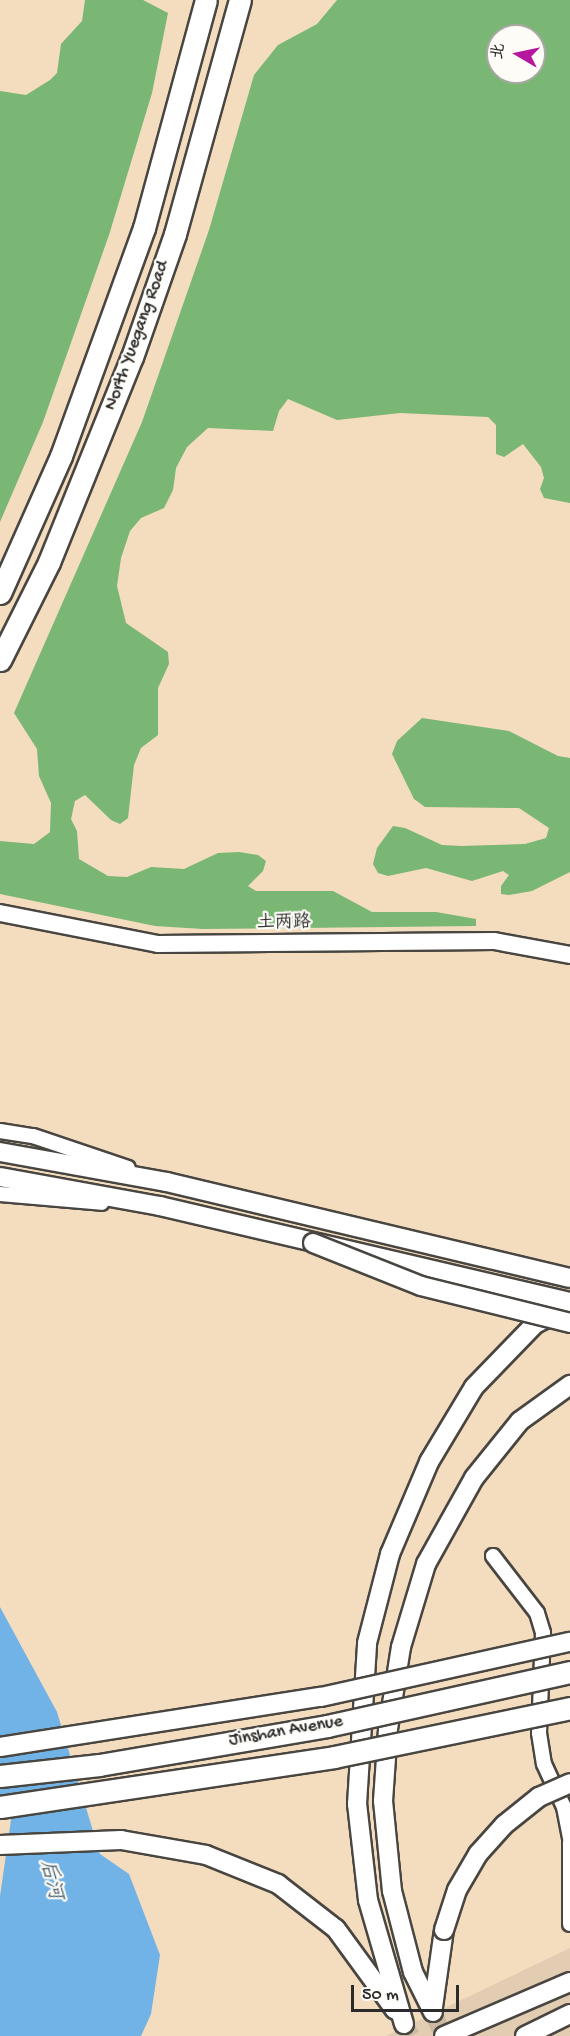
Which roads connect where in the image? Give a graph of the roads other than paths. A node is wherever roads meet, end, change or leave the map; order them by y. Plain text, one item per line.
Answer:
1 (206, 0) edge
2 (240, 0) edge
3 (0, 594) edge
4 (0, 660) edge
5 (0, 913) edge
6 (570, 955) edge
7 (0, 1131) edge
8 (0, 1152) edge
9 (0, 1177) edge
10 (166, 1182) junction
11 (0, 1194) edge
12 (160, 1206) junction
13 (313, 1243) junction
14 (570, 1278) edge
15 (570, 1304) edge
16 (570, 1323) edge
17 (570, 1385) edge
18 (494, 1556) dead end
19 (570, 1642) edge
20 (570, 1672) edge
21 (570, 1708) edge
22 (0, 1747) edge
23 (0, 1776) edge
24 (570, 1783) edge
25 (0, 1808) edge
26 (570, 1837) edge
27 (570, 1842) edge
28 (0, 1845) edge
29 (570, 1924) edge
30 (384, 1982) junction
31 (570, 1982) edge
32 (570, 2014) edge
33 (404, 2024) tunnel mouth
34 (455, 2034) edge
35 (525, 2036) edge

1 - 3 main road, North Yuegang Road
2 - 4 main road, North Yuegang Road
5 - 6 street, 土两路
7 - 10 street
8 - 10 main road
9 - 12 main road
10 - 14 main road
11 - 12 street
12 - 13 main road
13 - 15 main road, bridge
13 - 16 main road, bridge
15 - 30 main road, bridge
17 - 24 main road, bridge
18 - 26 street
19 - 22 main road, bridge
20 - 23 main road, Jinshan Avenue, bridge
21 - 25 main road, Jinshan Avenue, bridge
27 - 29 street
28 - 30 main road
30 - 33 main road
31 - 34 main road
32 - 35 main road

